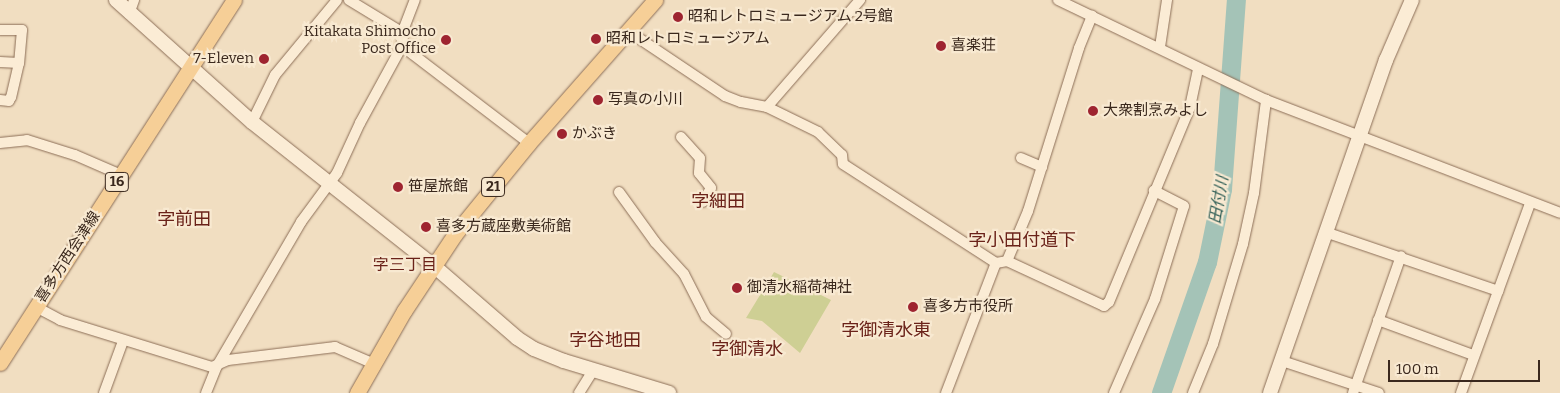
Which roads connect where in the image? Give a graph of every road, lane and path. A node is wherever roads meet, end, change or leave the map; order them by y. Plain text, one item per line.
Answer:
1 (116, 0) edge
2 (134, 0) edge
3 (234, 0) edge
4 (337, 0) edge
5 (349, 0) edge
6 (415, 0) edge
7 (860, 0) edge
8 (1058, 0) edge
9 (1167, 0) edge
10 (1412, 0) edge
11 (653, 1) edge
12 (129, 14) junction
13 (1092, 16) junction
14 (0, 30) edge
15 (403, 31) junction
16 (628, 31) junction
17 (402, 46) junction
18 (1160, 47) junction
19 (0, 62) edge
20 (20, 63) junction
21 (191, 68) junction
22 (1203, 71) junction
23 (0, 100) edge
24 (1266, 100) junction
25 (767, 107) junction
26 (252, 122) junction
27 (1360, 136) junction
28 (681, 137) dead end
29 (0, 143) edge
30 (529, 143) junction
31 (1021, 158) dead end
32 (1042, 167) junction
33 (121, 175) junction
34 (331, 185) junction
35 (1154, 191) junction
36 (620, 192) dead end
37 (703, 202) dead end
38 (1530, 203) junction
39 (1560, 213) edge
40 (1328, 233) junction
41 (1401, 256) junction
42 (1001, 262) junction
43 (434, 266) junction
44 (1498, 291) junction
45 (36, 307) junction
46 (1378, 320) junction
47 (726, 334) dead end
48 (123, 341) junction
49 (1473, 355) junction
50 (1282, 361) junction
51 (0, 363) edge
52 (372, 363) junction
53 (217, 366) junction
54 (594, 369) junction
55 (1354, 389) edge
56 (104, 393) edge
57 (206, 393) edge
58 (357, 393) edge
59 (579, 393) edge
60 (666, 393) edge
61 (946, 393) edge
62 (1114, 393) edge
63 (1194, 393) edge
64 (1270, 393) edge
65 (1379, 393) edge
66 (1461, 393) edge

1 - 12 street
2 - 12 street
3 - 21 main road, 喜多方西会津線 / 16
4 - 26 street
5 - 15 street
6 - 15 street
7 - 25 street
8 - 13 street
9 - 18 street
10 - 27 street
11 - 16 main road, 21
12 - 21 street
13 - 18 street
13 - 32 street
14 - 20 street
15 - 17 street
16 - 25 street
16 - 30 main road, 21
17 - 30 street
17 - 34 street
18 - 22 street
19 - 20 street
20 - 23 street
21 - 26 street
21 - 33 main road, 喜多方西会津線 / 16
22 - 24 street
22 - 35 street
24 - 27 street
24 - 63 street
25 - 42 street
26 - 34 street
27 - 38 street
27 - 40 street
28 - 37 street
29 - 33 street
30 - 43 main road, 21
31 - 32 street
32 - 42 street
33 - 45 main road, 喜多方西会津線 / 16
34 - 43 street
34 - 53 street
35 - 42 street
35 - 62 street
36 - 47 street
38 - 39 street
38 - 44 street
40 - 41 street
40 - 50 street
41 - 44 street
41 - 46 street
42 - 61 street
43 - 52 main road, 21
43 - 54 street
44 - 49 street
45 - 48 street
45 - 51 main road, 喜多方西会津線 / 16
46 - 49 street
46 - 55 street
48 - 53 street
48 - 56 street
49 - 66 street
50 - 55 street
50 - 64 street
52 - 53 street
52 - 58 main road, 21
53 - 57 street
54 - 59 street
54 - 60 street
55 - 65 street

